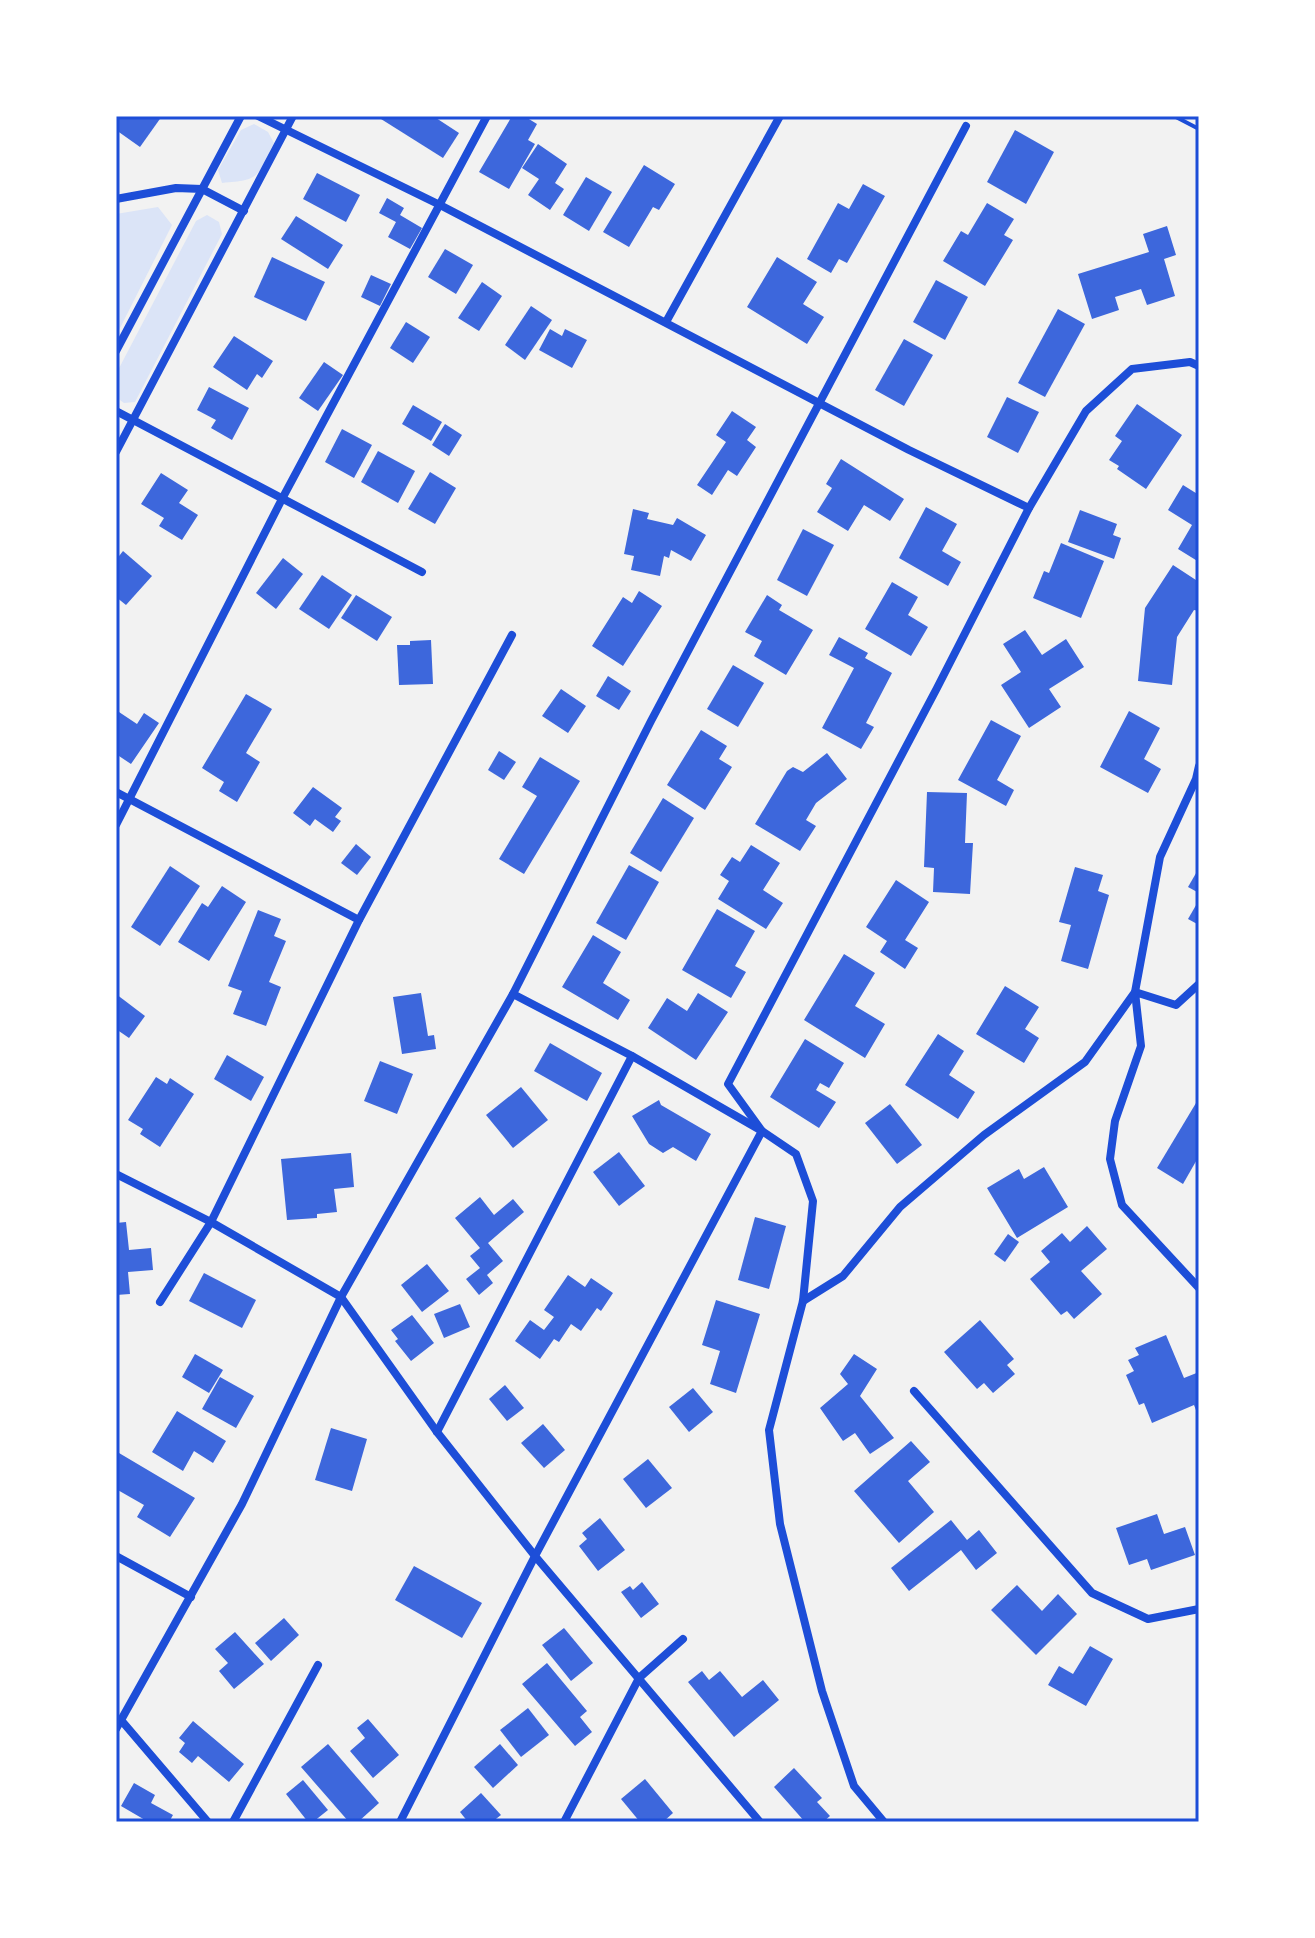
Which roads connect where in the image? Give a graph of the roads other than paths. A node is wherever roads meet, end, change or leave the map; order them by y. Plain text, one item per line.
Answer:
1 (241, 116) edge
2 (258, 116) edge
3 (293, 116) edge
4 (487, 116) edge
5 (780, 116) edge
6 (966, 126) dead end
7 (285, 130) junction
8 (202, 189) junction
9 (116, 199) edge
10 (440, 205) junction
11 (244, 211) junction
12 (666, 322) junction
13 (116, 351) edge
14 (1199, 366) edge
15 (819, 403) junction
16 (116, 411) edge
17 (133, 419) junction
18 (116, 452) edge
19 (282, 499) junction
20 (1029, 508) junction
21 (422, 572) dead end
22 (512, 635) dead end
23 (1199, 766) edge
24 (116, 792) edge
25 (130, 799) junction
26 (116, 825) edge
27 (359, 920) junction
28 (1199, 984) edge
29 (1135, 992) junction
30 (513, 994) junction
31 (632, 1056) junction
32 (762, 1131) junction
33 (116, 1174) edge
34 (211, 1222) junction
35 (1199, 1288) edge
36 (341, 1297) junction
37 (803, 1301) junction
38 (160, 1302) dead end
39 (914, 1391) dead end
40 (437, 1432) junction
41 (116, 1556) edge
42 (535, 1556) junction
43 (191, 1597) junction
44 (1199, 1609) edge
45 (683, 1639) dead end
46 (318, 1665) dead end
47 (639, 1678) junction
48 (118, 1725) edge
49 (208, 1822) edge
50 (233, 1822) edge
51 (400, 1822) edge
52 (564, 1822) edge
53 (760, 1822) edge
54 (884, 1822) edge

1 - 8 street
2 - 7 street
3 - 7 street
4 - 10 street
5 - 12 street
6 - 15 street
7 - 10 street
7 - 11 street
8 - 9 street
8 - 11 street
8 - 13 street
10 - 12 street
10 - 19 street
11 - 17 street
12 - 15 street
14 - 20 street
15 - 20 street
15 - 30 street
16 - 17 street
17 - 18 street
17 - 19 street
19 - 21 street
19 - 25 street
20 - 32 street
22 - 27 street
23 - 29 street
24 - 25 street
25 - 26 street
25 - 27 street
27 - 34 street
28 - 29 street
29 - 35 street
29 - 37 street
30 - 31 street
30 - 36 street
31 - 32 street
31 - 40 street
32 - 37 street
32 - 42 street
33 - 34 street
34 - 36 street
34 - 38 street
36 - 40 street
36 - 43 street
37 - 54 street
39 - 44 street
40 - 42 street
41 - 43 street
42 - 47 street
42 - 51 street
43 - 48 street
45 - 47 street
46 - 50 street
47 - 52 street
47 - 53 street
48 - 49 street

